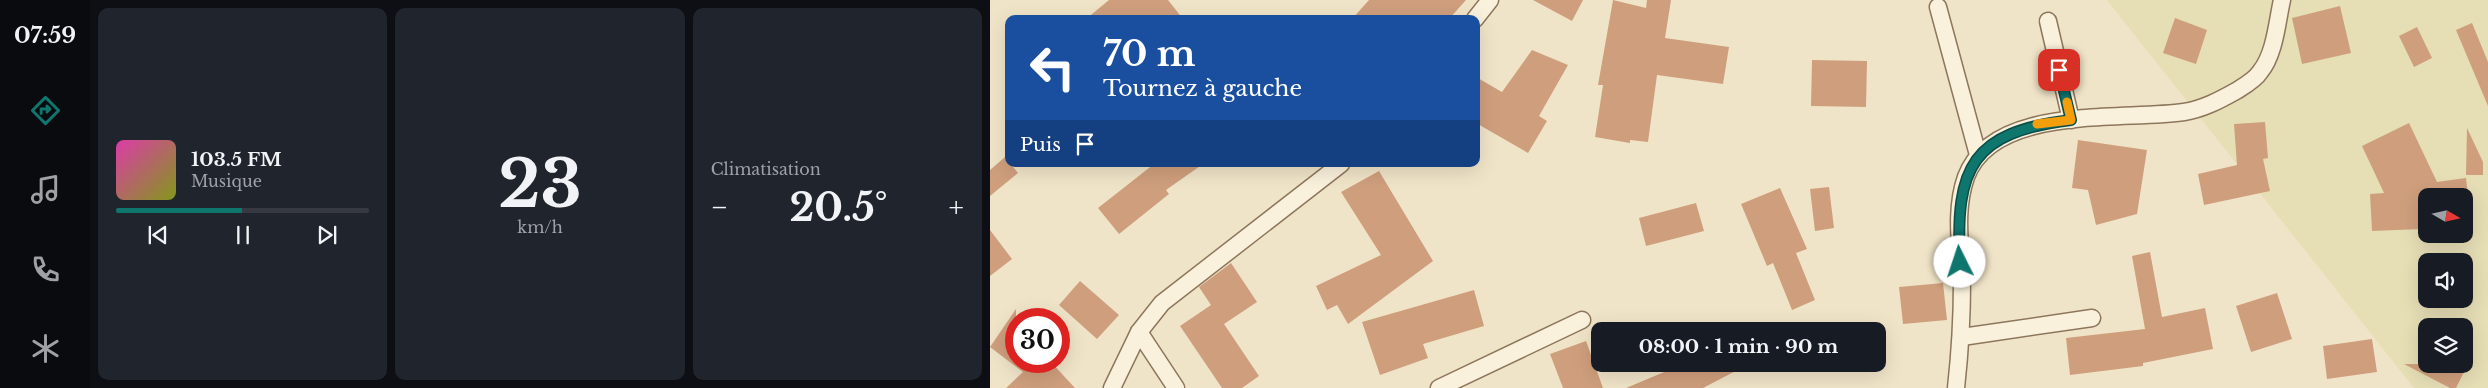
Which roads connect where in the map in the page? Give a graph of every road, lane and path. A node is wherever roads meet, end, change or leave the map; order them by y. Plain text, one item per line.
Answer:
1 (1490, 0) edge
2 (2282, 0) edge
3 (1938, 7) dead end
4 (1478, 15) edge
5 (2048, 21) dead end
6 (2071, 120) junction
7 (1978, 155) junction
8 (1337, 167) edge
9 (2092, 318) dead end
10 (1582, 320) dead end
11 (1139, 332) junction
12 (1962, 337) junction
13 (1112, 388) edge
14 (1176, 388) edge
15 (1439, 388) edge
16 (1956, 388) edge

1 - 4 street
2 - 6 street
3 - 7 street
5 - 6 street
6 - 7 street
7 - 12 street
8 - 11 street
9 - 12 street
10 - 15 street
11 - 13 street
11 - 14 street
12 - 16 street

